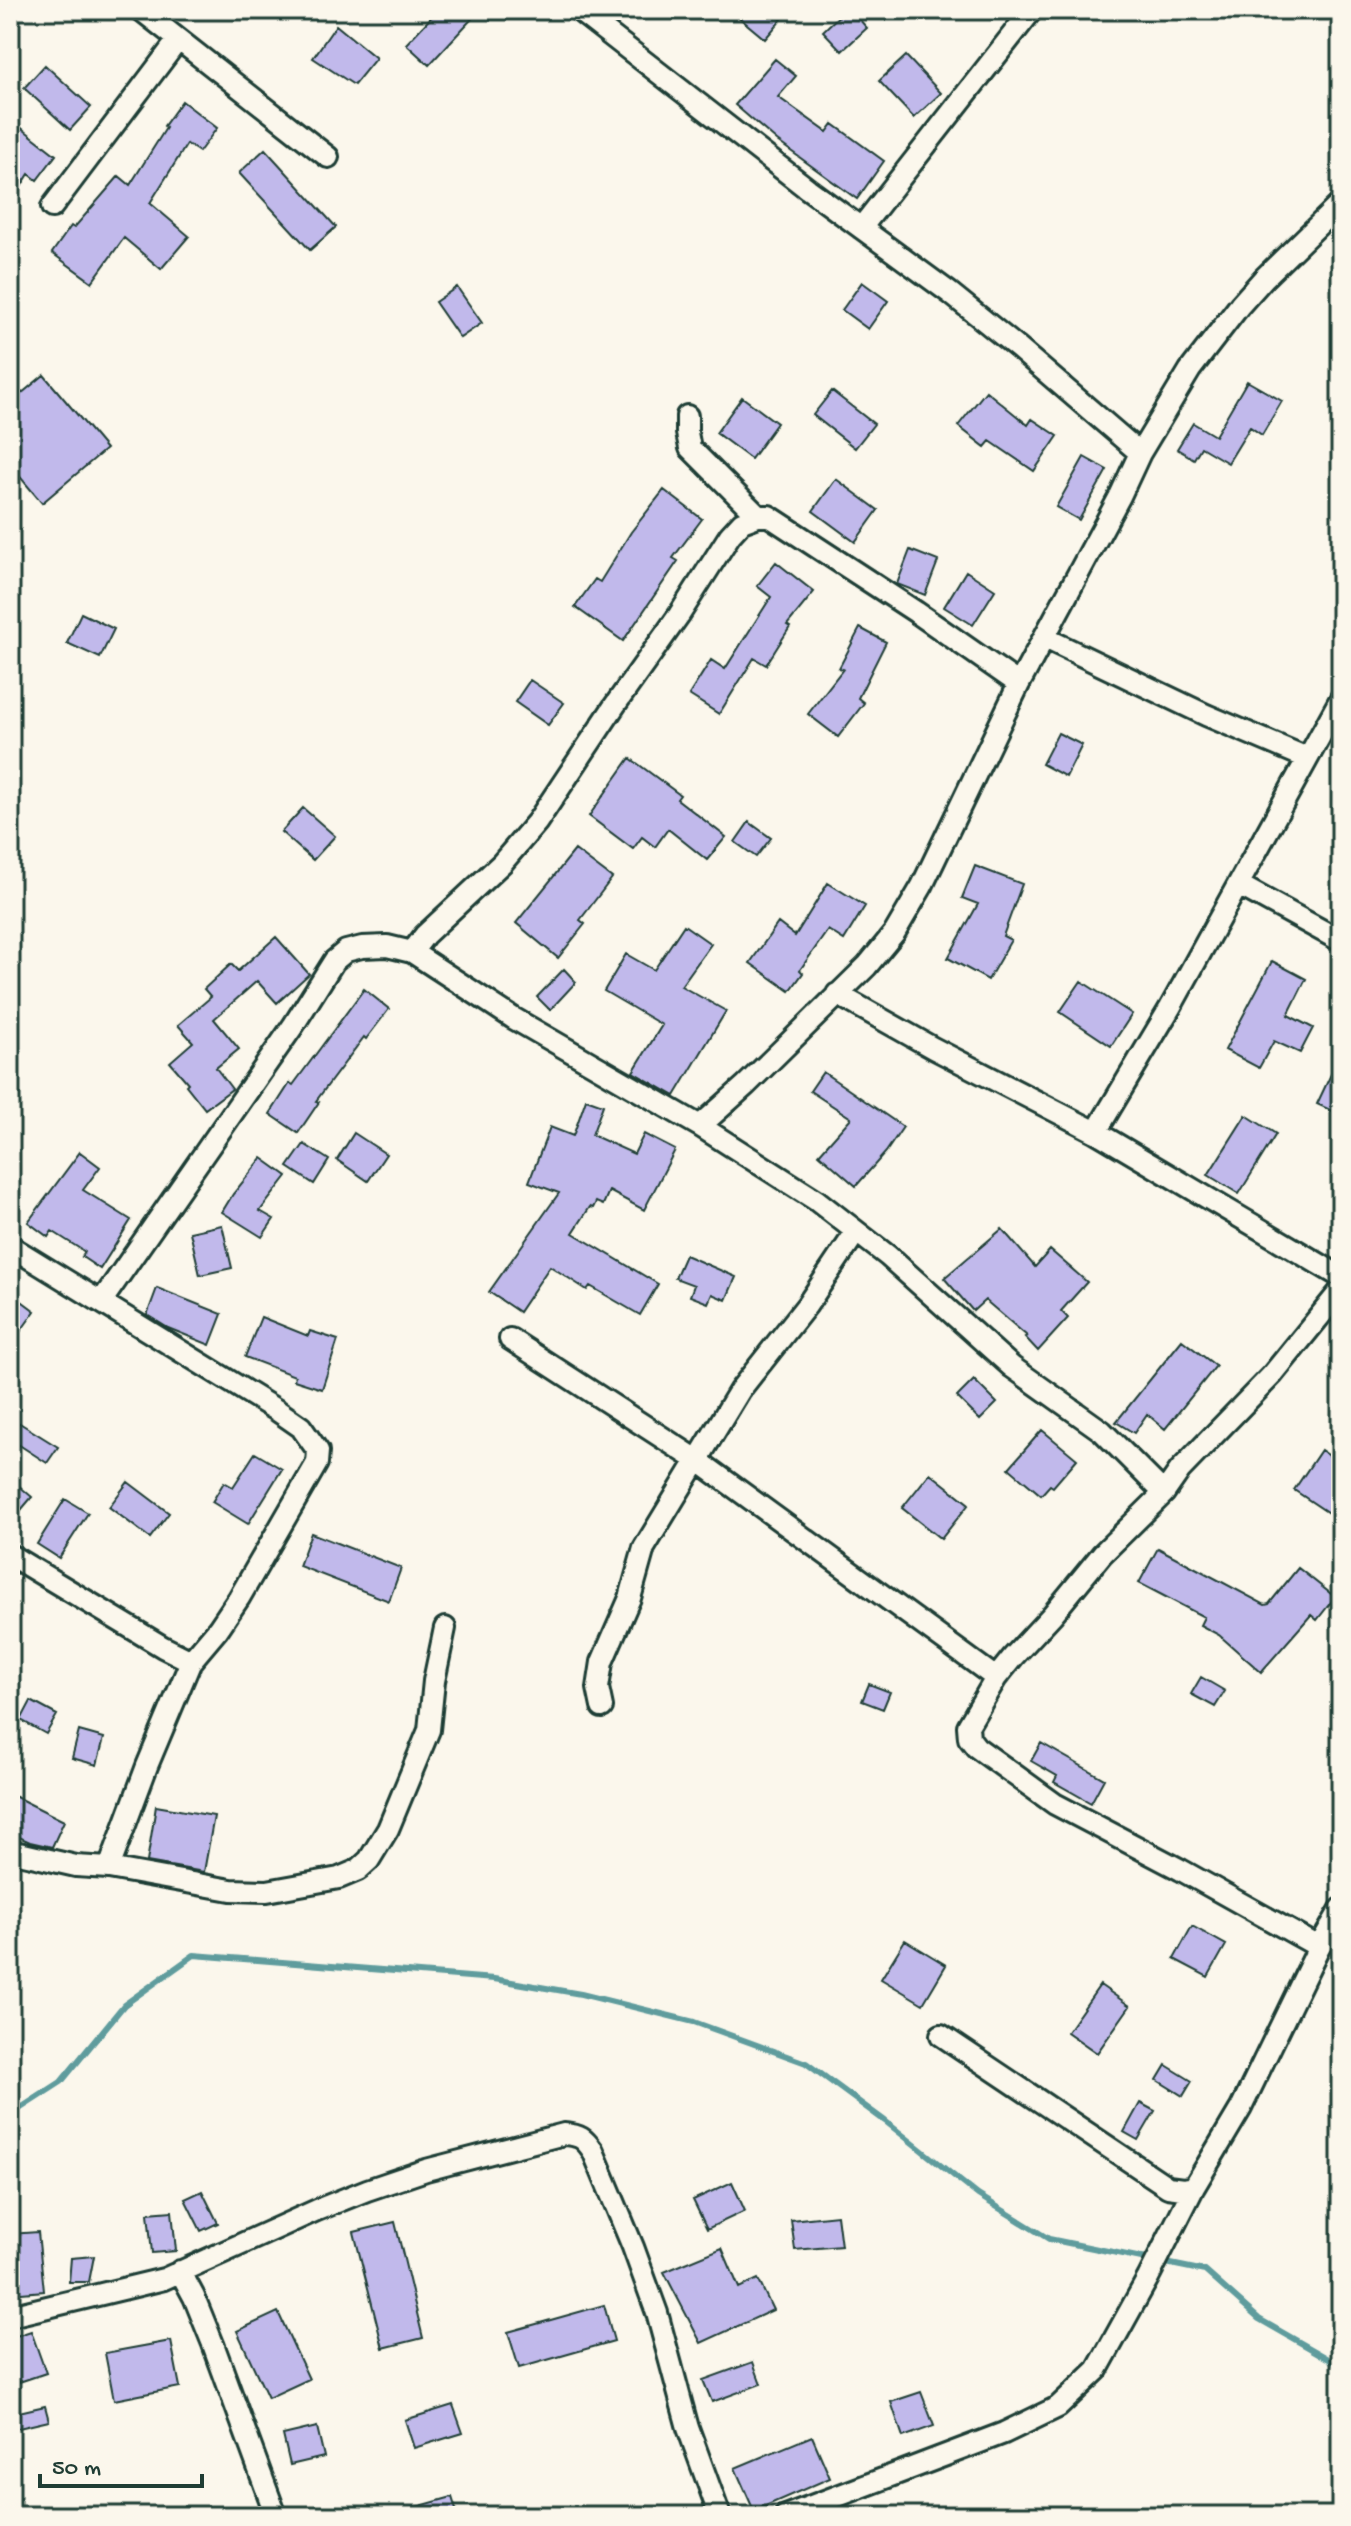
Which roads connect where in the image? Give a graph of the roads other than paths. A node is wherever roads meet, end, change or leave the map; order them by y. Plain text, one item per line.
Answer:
1 (141, 10) edge
2 (578, 10) edge
3 (1032, 10) edge
4 (178, 40) junction
5 (328, 157) dead end
6 (1341, 203) edge
7 (52, 207) dead end
8 (861, 228) junction
9 (687, 416) dead end
10 (1140, 453) junction
11 (758, 516) junction
12 (1045, 638) junction
13 (1019, 684) junction
14 (1341, 698) edge
15 (1307, 758) junction
16 (1239, 885) junction
17 (1341, 941) edge
18 (412, 952) junction
19 (837, 994) junction
20 (700, 1126) junction
21 (1096, 1132) junction
22 (856, 1232) junction
23 (10, 1246) edge
24 (1341, 1277) edge
25 (1341, 1290) edge
26 (101, 1302) junction
27 (510, 1339) dead end
28 (697, 1460) junction
29 (1164, 1493) junction
30 (10, 1555) edge
31 (445, 1628) dead end
32 (191, 1661) junction
33 (996, 1678) junction
34 (602, 1707) dead end
35 (10, 1851) edge
36 (109, 1868) junction
37 (1341, 1909) edge
38 (1319, 1947) junction
39 (941, 2035) dead end
40 (1194, 2187) junction
41 (180, 2271) junction
42 (10, 2316) edge
43 (276, 2516) edge
44 (720, 2516) edge
45 (785, 2516) edge

1 - 4 street
2 - 8 street
3 - 8 street
4 - 5 street
4 - 7 street
6 - 10 street
8 - 10 street
9 - 11 street
10 - 12 street
11 - 13 street
11 - 18 street
12 - 13 street
12 - 15 street
13 - 19 street
14 - 15 street
15 - 16 street
16 - 17 street
16 - 21 street
18 - 20 street
18 - 26 street
19 - 20 street
19 - 21 street
20 - 22 street
21 - 24 street
22 - 28 street
22 - 29 street
23 - 26 street
25 - 29 street
26 - 32 street
27 - 28 street
28 - 33 street
28 - 34 street
29 - 33 street
30 - 32 street
31 - 36 street
32 - 36 street
33 - 38 street
35 - 36 street
37 - 38 street
38 - 40 street
39 - 40 street
40 - 45 street
41 - 42 street
41 - 43 street
41 - 44 street

